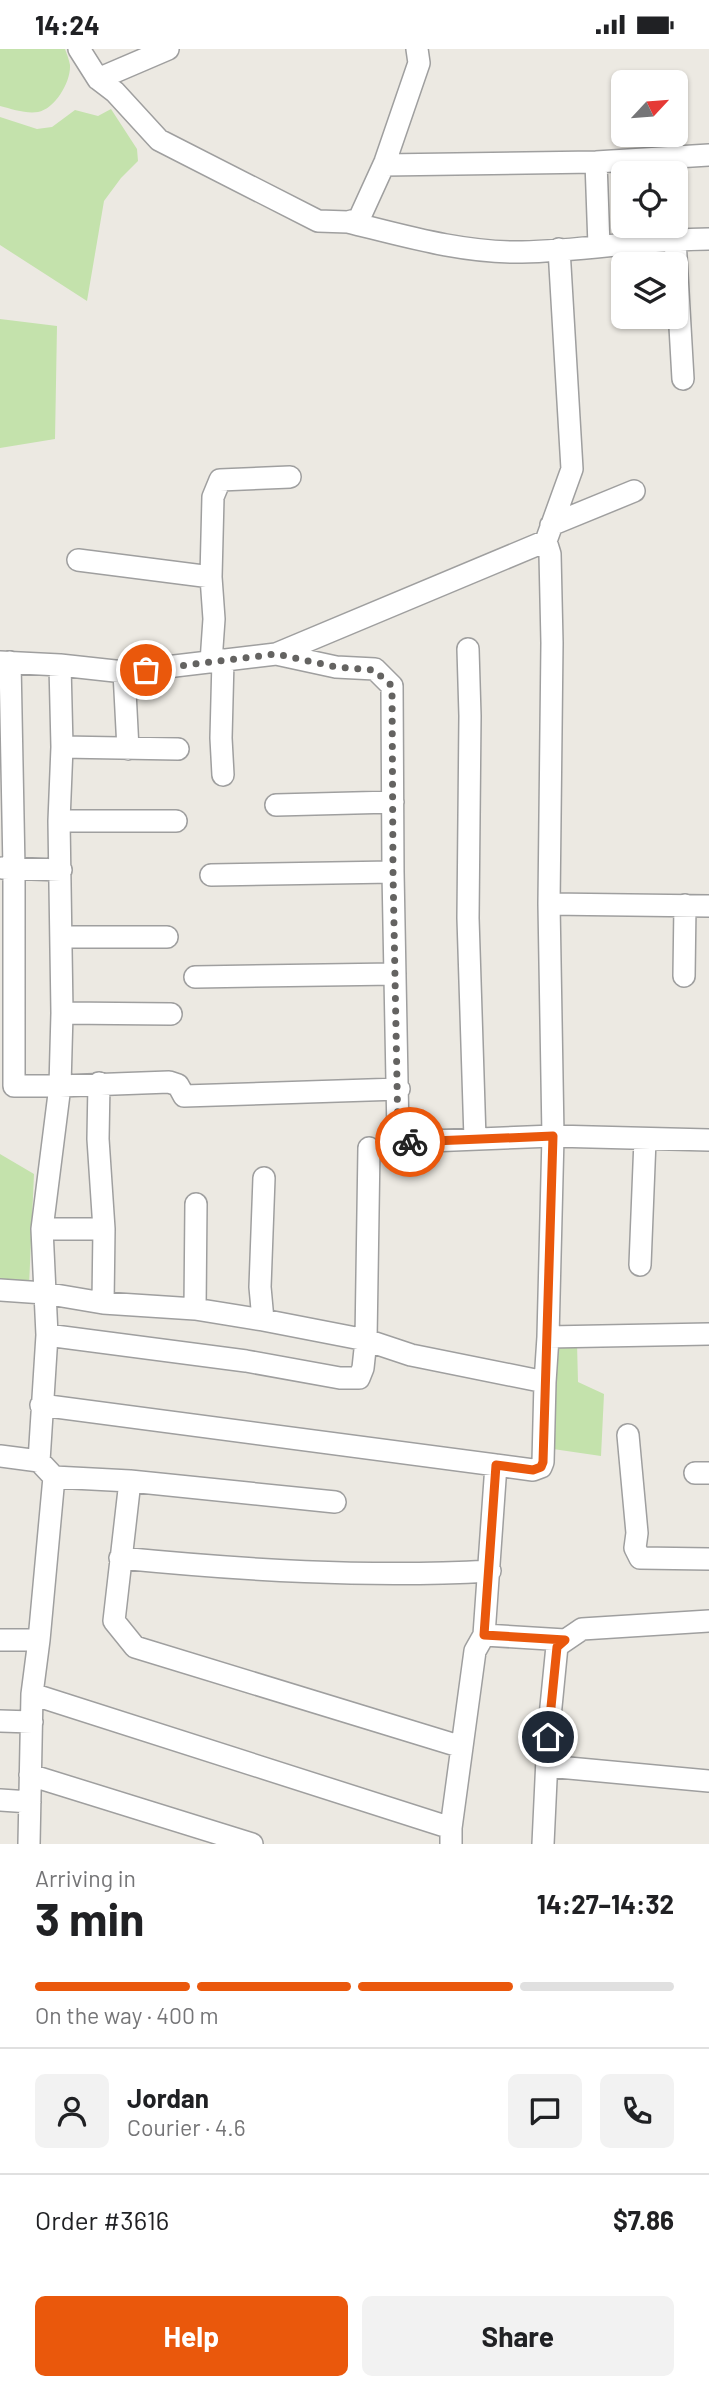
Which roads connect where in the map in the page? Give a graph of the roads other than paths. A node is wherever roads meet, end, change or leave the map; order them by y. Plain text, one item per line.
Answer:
1 (79, 49) edge
2 (168, 49) edge
3 (417, 49) edge
4 (98, 79) junction
5 (709, 155) edge
6 (596, 162) junction
7 (384, 165) junction
8 (348, 222) junction
9 (675, 239) junction
10 (709, 239) edge
11 (599, 246) junction
12 (559, 249) junction
13 (683, 379) dead end
14 (290, 477) dead end
15 (634, 491) dead end
16 (548, 533) junction
17 (78, 559) dead end
18 (211, 577) junction
19 (468, 649) dead end
20 (276, 654) junction
21 (217, 661) junction
22 (5, 662) edge
23 (60, 665) junction
24 (124, 672) junction
25 (62, 747) junction
26 (128, 749) junction
27 (178, 749) dead end
28 (223, 775) dead end
29 (393, 802) junction
30 (276, 805) dead end
31 (59, 821) junction
32 (176, 821) dead end
33 (7, 868) edge
34 (61, 870) junction
35 (393, 872) junction
36 (211, 875) dead end
37 (549, 904) junction
38 (685, 905) junction
39 (709, 906) edge
40 (61, 937) junction
41 (167, 937) dead end
42 (395, 974) junction
43 (684, 976) dead end
44 (195, 977) dead end
45 (62, 1013) junction
46 (172, 1014) dead end
47 (99, 1083) junction
48 (60, 1086) junction
49 (7, 1087) edge
50 (399, 1089) junction
51 (553, 1136) junction
52 (475, 1139) junction
53 (645, 1140) junction
54 (709, 1140) edge
55 (369, 1148) dead end
56 (264, 1178) dead end
57 (196, 1204) dead end
58 (42, 1229) junction
59 (104, 1229) junction
60 (639, 1265) dead end
61 (0, 1290) edge
62 (44, 1293) junction
63 (103, 1303) junction
64 (195, 1309) junction
65 (262, 1320) junction
66 (709, 1334) edge
67 (47, 1335) junction
68 (548, 1337) junction
69 (366, 1340) junction
70 (545, 1382) junction
71 (41, 1405) junction
72 (628, 1435) dead end
73 (0, 1456) edge
74 (39, 1461) junction
75 (496, 1465) junction
76 (54, 1477) junction
77 (130, 1481) junction
78 (335, 1502) dead end
79 (120, 1558) junction
80 (709, 1559) edge
81 (490, 1571) junction
82 (709, 1621) edge
83 (484, 1635) junction
84 (0, 1640) edge
85 (39, 1640) junction
86 (565, 1640) junction
87 (32, 1694) junction
88 (0, 1721) edge
89 (32, 1722) junction
90 (461, 1747) junction
91 (547, 1766) junction
92 (30, 1775) junction
93 (709, 1781) edge
94 (0, 1800) edge
95 (30, 1802) junction
96 (451, 1836) edge
97 (29, 1844) edge
98 (252, 1844) edge
99 (543, 1844) edge

1 - 4 street
2 - 4 street
3 - 7 street
4 - 8 street
5 - 6 street
6 - 7 street
6 - 11 street
7 - 8 street
8 - 12 street
9 - 10 street
9 - 11 street
9 - 13 street
11 - 12 street
12 - 16 street
14 - 18 street
15 - 16 street
16 - 20 street
16 - 37 street
17 - 18 street
18 - 21 street
19 - 52 street
20 - 21 street
20 - 29 street
21 - 24 street
21 - 28 street
22 - 23 street
22 - 33 street
23 - 24 street
23 - 25 street
24 - 26 street
25 - 26 street
25 - 31 street
26 - 27 street
29 - 30 street
29 - 35 street
31 - 32 street
31 - 34 street
33 - 34 street
33 - 49 street
34 - 40 street
35 - 36 street
35 - 42 street
37 - 38 street
37 - 51 street
38 - 39 street
38 - 43 street
40 - 41 street
40 - 45 street
42 - 44 street
42 - 50 street
45 - 46 street
45 - 48 street
47 - 48 street
47 - 50 street
47 - 59 street
48 - 49 street
48 - 58 street
50 - 52 street
51 - 52 street
51 - 53 street
51 - 68 street
53 - 54 street
53 - 60 street
55 - 69 street
56 - 65 street
57 - 64 street
58 - 59 street
58 - 62 street
59 - 63 street
61 - 62 street
62 - 63 street
62 - 67 street
63 - 64 street
64 - 65 street
65 - 69 street
66 - 68 street
67 - 69 street
67 - 71 street
68 - 70 street
69 - 70 street
70 - 75 street
71 - 74 street
71 - 75 street
72 - 80 street
73 - 74 street
74 - 76 street
75 - 81 street
76 - 77 street
76 - 85 street
77 - 78 street
77 - 79 street
79 - 81 street
79 - 90 street
81 - 83 street
82 - 86 street
83 - 86 street
83 - 90 street
84 - 85 street
85 - 87 street
86 - 91 street
87 - 89 street
87 - 96 street
88 - 89 street
89 - 92 street
90 - 96 street
91 - 93 street
91 - 99 street
92 - 95 street
92 - 98 street
94 - 95 street
95 - 97 street

